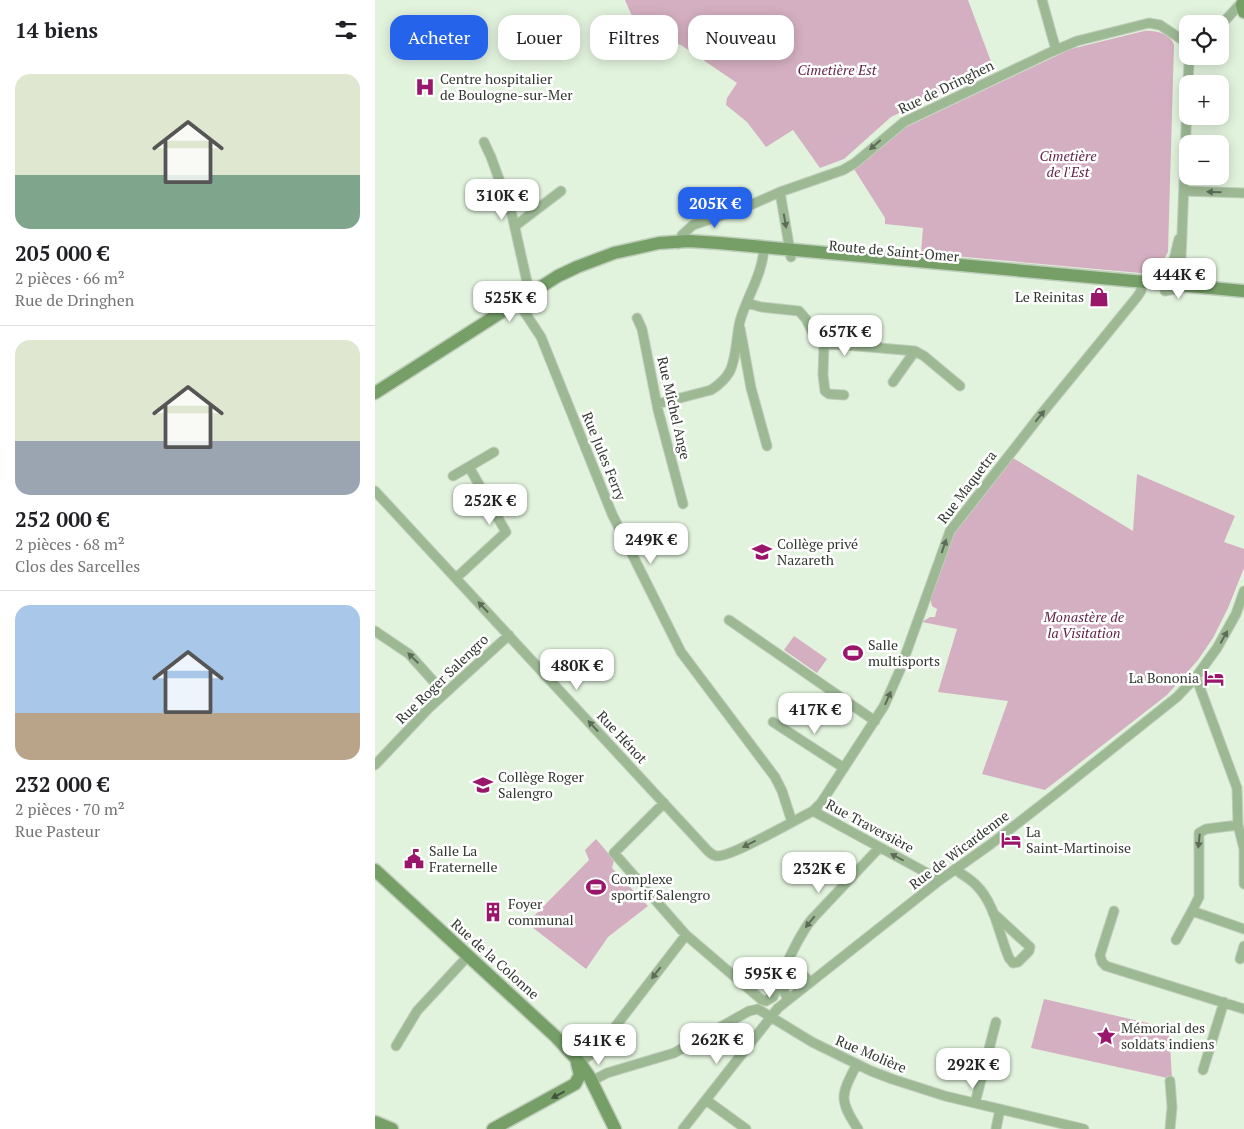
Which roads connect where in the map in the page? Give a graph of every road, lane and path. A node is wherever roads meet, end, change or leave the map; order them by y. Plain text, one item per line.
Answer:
1 (1042, 0) edge
2 (1244, 0) edge
3 (1244, 13) edge
4 (1229, 16) edge
5 (1229, 19) edge
6 (1179, 38) edge
7 (1055, 50) junction
8 (1187, 125) edge
9 (484, 142) dead end
10 (561, 191) dead end
11 (1185, 191) junction
12 (780, 192) junction
13 (1244, 193) edge
14 (1183, 225) junction
15 (515, 226) junction
16 (680, 240) junction
17 (763, 251) junction
18 (790, 253) junction
19 (1141, 286) junction
20 (1161, 288) junction
21 (1183, 290) junction
22 (1244, 292) edge
23 (530, 295) junction
24 (1244, 297) edge
25 (519, 302) junction
26 (747, 302) junction
27 (637, 318) dead end
28 (739, 323) junction
29 (824, 343) junction
30 (915, 351) junction
31 (893, 382) dead end
32 (960, 386) dead end
33 (375, 393) edge
34 (844, 395) dead end
35 (657, 404) junction
36 (767, 446) dead end
37 (494, 452) dead end
38 (469, 466) junction
39 (453, 476) dead end
40 (375, 491) edge
41 (683, 504) dead end
42 (456, 578) junction
43 (1244, 591) edge
44 (729, 620) dead end
45 (375, 631) edge
46 (509, 635) junction
47 (1196, 677) junction
48 (444, 693) junction
49 (773, 722) dead end
50 (875, 722) junction
51 (375, 765) edge
52 (844, 768) junction
53 (1239, 778) edge
54 (664, 803) junction
55 (813, 811) junction
56 (792, 822) junction
57 (1239, 825) junction
58 (879, 848) junction
59 (955, 869) junction
60 (375, 870) edge
61 (940, 880) junction
62 (1244, 884) edge
63 (1115, 911) dead end
64 (1192, 911) junction
65 (993, 913) junction
66 (1244, 929) edge
67 (686, 935) junction
68 (1176, 940) dead end
69 (1244, 946) edge
70 (469, 955) junction
71 (1240, 959) dead end
72 (789, 961) junction
73 (781, 978) junction
74 (810, 982) junction
75 (788, 1000) junction
76 (1223, 1002) junction
77 (1244, 1009) edge
78 (770, 1016) junction
79 (996, 1022) dead end
80 (397, 1046) dead end
81 (598, 1049) junction
82 (577, 1062) junction
83 (857, 1064) junction
84 (1203, 1070) dead end
85 (604, 1074) junction
86 (1170, 1081) dead end
87 (575, 1084) junction
88 (594, 1087) junction
89 (706, 1100) junction
90 (975, 1103) junction
91 (1000, 1109) junction
92 (375, 1122) edge
93 (392, 1129) edge
94 (493, 1129) edge
95 (615, 1129) edge
96 (683, 1129) edge
97 (746, 1129) edge
98 (858, 1129) edge
99 (996, 1129) edge
100 (1084, 1129) edge
101 (1170, 1129) edge

1 - 7 street
2 - 3 main road
2 - 4 street
3 - 5 street
6 - 7 street, Rue de Dringhen
7 -> 12 street, Rue de Dringhen
8 - 11 street
9 - 15 street
10 - 15 street
13 -> 11 street
11 - 14 street
12 - 16 street, Rue de Dringhen
12 -> 18 street
14 - 20 street
14 - 21 street
15 - 23 street
16 - 17 main road, Route de Saint-Omer
16 - 23 main road, Route de Saint-Omer
17 - 18 main road, Route de Saint-Omer
17 - 26 street
18 - 19 main road, Route de Saint-Omer
19 - 20 main road, Route de Saint-Omer
50 -> 19 street, Rue Maquetra
20 - 21 main road, Route de Saint-Omer
21 - 22 main road
21 - 24 main road
23 - 25 main road, Route de Saint-Omer
25 - 33 main road, Route de Saint-Omer
25 - 56 street, Rue Jules Ferry
26 - 28 street
26 - 29 street
27 - 35 street, Rue Michel Ange
28 - 35 street
28 - 36 street
29 - 30 street
29 - 34 street
30 - 31 street
30 - 32 street
35 - 41 street, Rue Michel Ange
37 - 38 street
38 - 39 street
38 - 42 street
40 - 42 street, Rue Hénot
46 -> 42 street, Rue Hénot
47 -> 43 street, Rue de Wicardenne
44 - 50 street
48 -> 45 street
46 - 48 street, Rue Roger Salengro
54 -> 46 street, Rue Hénot
47 - 53 street
47 - 59 street, Rue de Wicardenne
48 - 51 street, Rue Roger Salengro
49 - 52 street
50 - 52 street, Rue Maquetra
52 - 55 street, Rue Maquetra
53 - 57 street
56 -> 54 street, Rue Hénot
54 - 67 street
55 - 56 street, Rue Hénot
55 - 58 street, Rue Traversière
57 - 62 street
57 -> 64 street
61 -> 58 street, Rue Traversière
58 -> 72 street
59 - 61 street, Rue de Wicardenne
59 - 65 street
60 - 70 main road, Rue de la Colonne
61 - 74 street, Rue de Wicardenne
63 - 76 street
64 - 66 street
64 - 68 street
65 - 65 street
67 - 73 street
67 -> 81 street
69 - 71 street
70 - 80 street
70 - 82 main road, Rue de la Colonne
72 - 73 street
72 - 74 street
73 - 75 street
74 - 75 street, Rue de Wicardenne
75 - 78 street, Rue de Wicardenne
76 - 77 street
76 - 84 street
78 - 83 street, Rue Molière
78 - 85 street
78 - 89 street, Rue de Wicardenne
79 - 90 street
81 - 82 street
81 - 85 street
82 - 87 main road
82 - 88 main road, Rue de la Colonne
83 - 90 street, Rue Molière
83 - 98 street
85 - 88 street
86 - 101 street
87 - 88 street
87 -> 94 main road
88 - 95 main road, Rue de la Colonne
89 - 96 street, Rue de Wicardenne
89 - 97 street
90 - 91 street, Rue Molière
91 - 99 street
91 - 100 street, Rue Molière
92 - 93 main road

